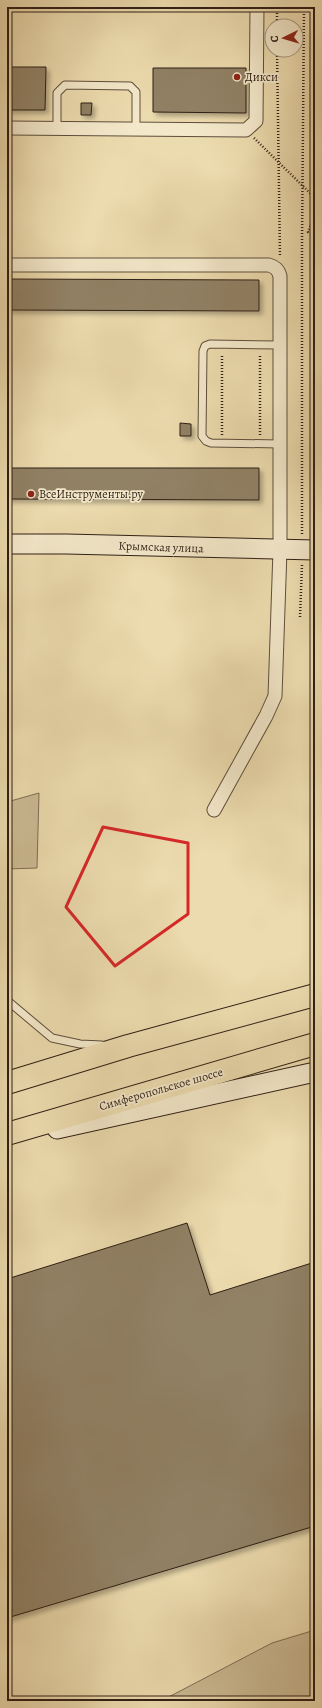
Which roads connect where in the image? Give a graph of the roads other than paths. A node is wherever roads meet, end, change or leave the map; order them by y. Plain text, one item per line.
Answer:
1 (257, 7) edge
2 (7, 128) edge
3 (57, 129) junction
4 (136, 129) junction
5 (7, 265) edge
6 (280, 345) junction
7 (280, 444) junction
8 (7, 544) edge
9 (280, 550) junction
10 (308, 550) edge
11 (214, 810) dead end
12 (315, 995) edge
13 (7, 1003) edge
14 (315, 1044) edge
15 (128, 1046) junction
16 (315, 1072) edge
17 (7, 1083) edge
18 (7, 1134) edge
19 (7, 1140) edge

1 - 4 street
2 - 3 street
3 - 4 street
3 - 4 lane
5 - 6 street
6 - 7 street
6 - 7 lane
7 - 9 street
8 - 9 street, Крымская улица
9 - 10 street, Крымская улица
9 - 11 street
12 - 15 highway
13 - 15 lane
14 - 18 highway, Симферопольское шоссе
15 - 17 highway
16 - 19 street

